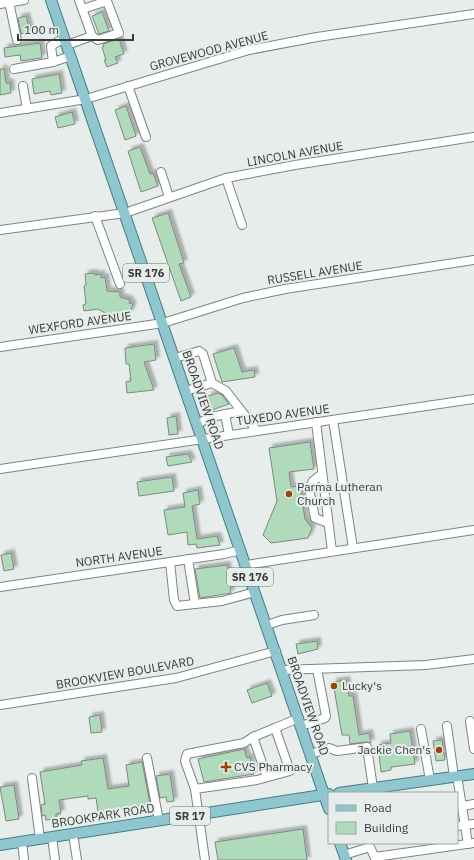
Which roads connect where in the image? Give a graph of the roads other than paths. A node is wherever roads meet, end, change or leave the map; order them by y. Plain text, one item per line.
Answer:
1 (24, 0) edge
2 (52, 0) edge
3 (79, 0) edge
4 (9, 2) junction
5 (0, 4) edge
6 (83, 9) junction
7 (474, 14) edge
8 (92, 36) junction
9 (17, 40) dead end
10 (66, 41) junction
11 (71, 56) junction
12 (53, 62) junction
13 (14, 69) dead end
14 (23, 86) dead end
15 (128, 86) junction
16 (86, 100) junction
17 (27, 109) junction
18 (0, 113) edge
19 (146, 137) dead end
20 (474, 137) edge
21 (160, 172) dead end
22 (226, 178) junction
23 (169, 197) junction
24 (125, 213) junction
25 (95, 216) junction
26 (242, 225) dead end
27 (0, 230) edge
28 (474, 260) edge
29 (120, 284) dead end
30 (163, 324) junction
31 (0, 347) edge
32 (175, 358) junction
33 (212, 383) junction
34 (186, 391) junction
35 (474, 399) edge
36 (241, 411) junction
37 (225, 414) junction
38 (333, 420) junction
39 (316, 422) junction
40 (197, 424) junction
41 (257, 431) junction
42 (229, 435) junction
43 (202, 439) junction
44 (0, 469) edge
45 (322, 474) junction
46 (328, 524) junction
47 (474, 530) edge
48 (353, 548) junction
49 (241, 550) junction
50 (332, 551) junction
51 (188, 559) junction
52 (170, 562) junction
53 (246, 565) junction
54 (0, 587) edge
55 (255, 592) junction
56 (195, 604) junction
57 (314, 615) dead end
58 (267, 625) junction
59 (276, 651) junction
60 (474, 659) edge
61 (317, 669) junction
62 (282, 670) junction
63 (0, 705) edge
64 (470, 721) dead end
65 (300, 722) junction
66 (447, 726) dead end
67 (275, 728) junction
68 (421, 729) dead end
69 (253, 737) junction
70 (231, 745) junction
71 (474, 749) edge
72 (187, 754) junction
73 (311, 754) junction
74 (147, 758) dead end
75 (474, 774) edge
76 (455, 776) junction
77 (32, 778) dead end
78 (266, 778) junction
79 (430, 780) junction
80 (373, 788) junction
81 (195, 790) junction
82 (346, 792) edge
83 (457, 792) edge
84 (327, 795) edge
85 (474, 804) edge
86 (459, 806) edge
87 (199, 814) junction
88 (159, 821) junction
89 (474, 824) edge
90 (461, 826) edge
91 (73, 834) junction
92 (52, 837) junction
93 (40, 839) junction
94 (22, 842) junction
95 (340, 844) edge
96 (471, 844) edge
97 (0, 845) edge
98 (370, 845) edge
99 (345, 858) edge
100 (375, 859) edge
101 (24, 860) edge
102 (55, 860) edge
103 (77, 860) edge
104 (205, 860) edge

1 - 4 street
2 - 10 main road, BROADVIEW ROAD / SR 176
3 - 6 street
4 - 5 street
4 - 9 street
6 - 8 street
6 - 8 street
7 - 15 street, GROVEWOOD AVENUE
8 - 10 street
10 - 11 main road, BROADVIEW ROAD / SR 176
10 - 12 street
11 - 12 street
11 - 16 main road, BROADVIEW ROAD / SR 176
12 - 13 street
14 - 17 street
15 - 16 street, GROVEWOOD AVENUE
15 - 19 street
16 - 17 street, GROVEWOOD AVENUE
16 - 24 main road, BROADVIEW ROAD / SR 176
17 - 18 street, GROVEWOOD AVENUE
20 - 22 street, LINCOLN AVENUE
21 - 23 street
22 - 23 street, LINCOLN AVENUE
22 - 26 street
23 - 24 street, LINCOLN AVENUE
24 - 25 street, LINCOLN AVENUE
24 - 30 main road, BROADVIEW ROAD / SR 176
25 - 27 street, LINCOLN AVENUE
25 - 29 street
28 - 30 street, RUSSELL AVENUE
30 - 31 street, WEXFORD AVENUE
30 - 32 main road, BROADVIEW ROAD / SR 176
32 - 33 street
32 - 34 main road, BROADVIEW ROAD / SR 176
33 - 34 street
33 - 36 street
34 - 40 main road, BROADVIEW ROAD / SR 176
35 - 38 street, TUXEDO AVENUE
36 - 37 street
36 - 41 street
37 - 40 street
37 - 42 street
38 - 39 street, TUXEDO AVENUE
38 - 48 street
39 - 41 street, TUXEDO AVENUE
39 - 45 street
40 - 43 main road, BROADVIEW ROAD / SR 176
41 - 42 street, TUXEDO AVENUE
42 - 43 street, TUXEDO AVENUE
43 - 44 street, TUXEDO AVENUE
43 - 49 main road, BROADVIEW ROAD / SR 176
45 - 46 street
45 - 46 street
46 - 50 street
47 - 48 street
48 - 50 street
49 - 51 street, NORTH AVENUE
49 - 53 main road, BROADVIEW ROAD / SR 176
50 - 53 street
51 - 52 street, NORTH AVENUE
51 - 56 street
52 - 54 street, NORTH AVENUE
52 - 56 street
53 - 55 main road, BROADVIEW ROAD / SR 176
55 - 56 street
55 - 58 main road, BROADVIEW ROAD / SR 176
57 - 58 street
58 - 59 main road, BROADVIEW ROAD / SR 176
59 - 62 main road, BROADVIEW ROAD / SR 176
59 - 63 street, BROOKVIEW BOULEVARD
60 - 61 street
61 - 62 street
61 - 65 street
62 - 65 main road, BROADVIEW ROAD / SR 176
64 - 71 street
65 - 67 street
65 - 73 main road, BROADVIEW ROAD / SR 176
66 - 76 street
67 - 69 street
67 - 78 street
68 - 79 street
69 - 70 street
69 - 78 street
70 - 72 street
70 - 72 street
72 - 81 street
73 - 80 street
73 - 84 main road, BROADVIEW ROAD / SR 176
74 - 88 street
75 - 76 main road
76 - 79 main road
76 - 83 street
77 - 93 street
78 - 81 street
79 - 80 main road
80 - 82 main road
81 - 87 street
84 - 87 main road, BROOKPARK ROAD / SR 17
85 - 86 street
86 - 90 street
87 - 88 main road, BROOKPARK ROAD / SR 17
87 - 104 street
88 - 91 main road, BROOKPARK ROAD / SR 17
89 - 90 street
90 - 96 street
91 - 92 main road, BROOKPARK ROAD / SR 17
91 - 103 street
92 - 93 main road, BROOKPARK ROAD / SR 17
92 - 102 street
93 - 94 main road, BROOKPARK ROAD / SR 17
94 - 97 main road, BROOKPARK ROAD / SR 17
94 - 101 street
95 - 99 main road
96 - 100 street
98 - 99 street
98 - 100 street

